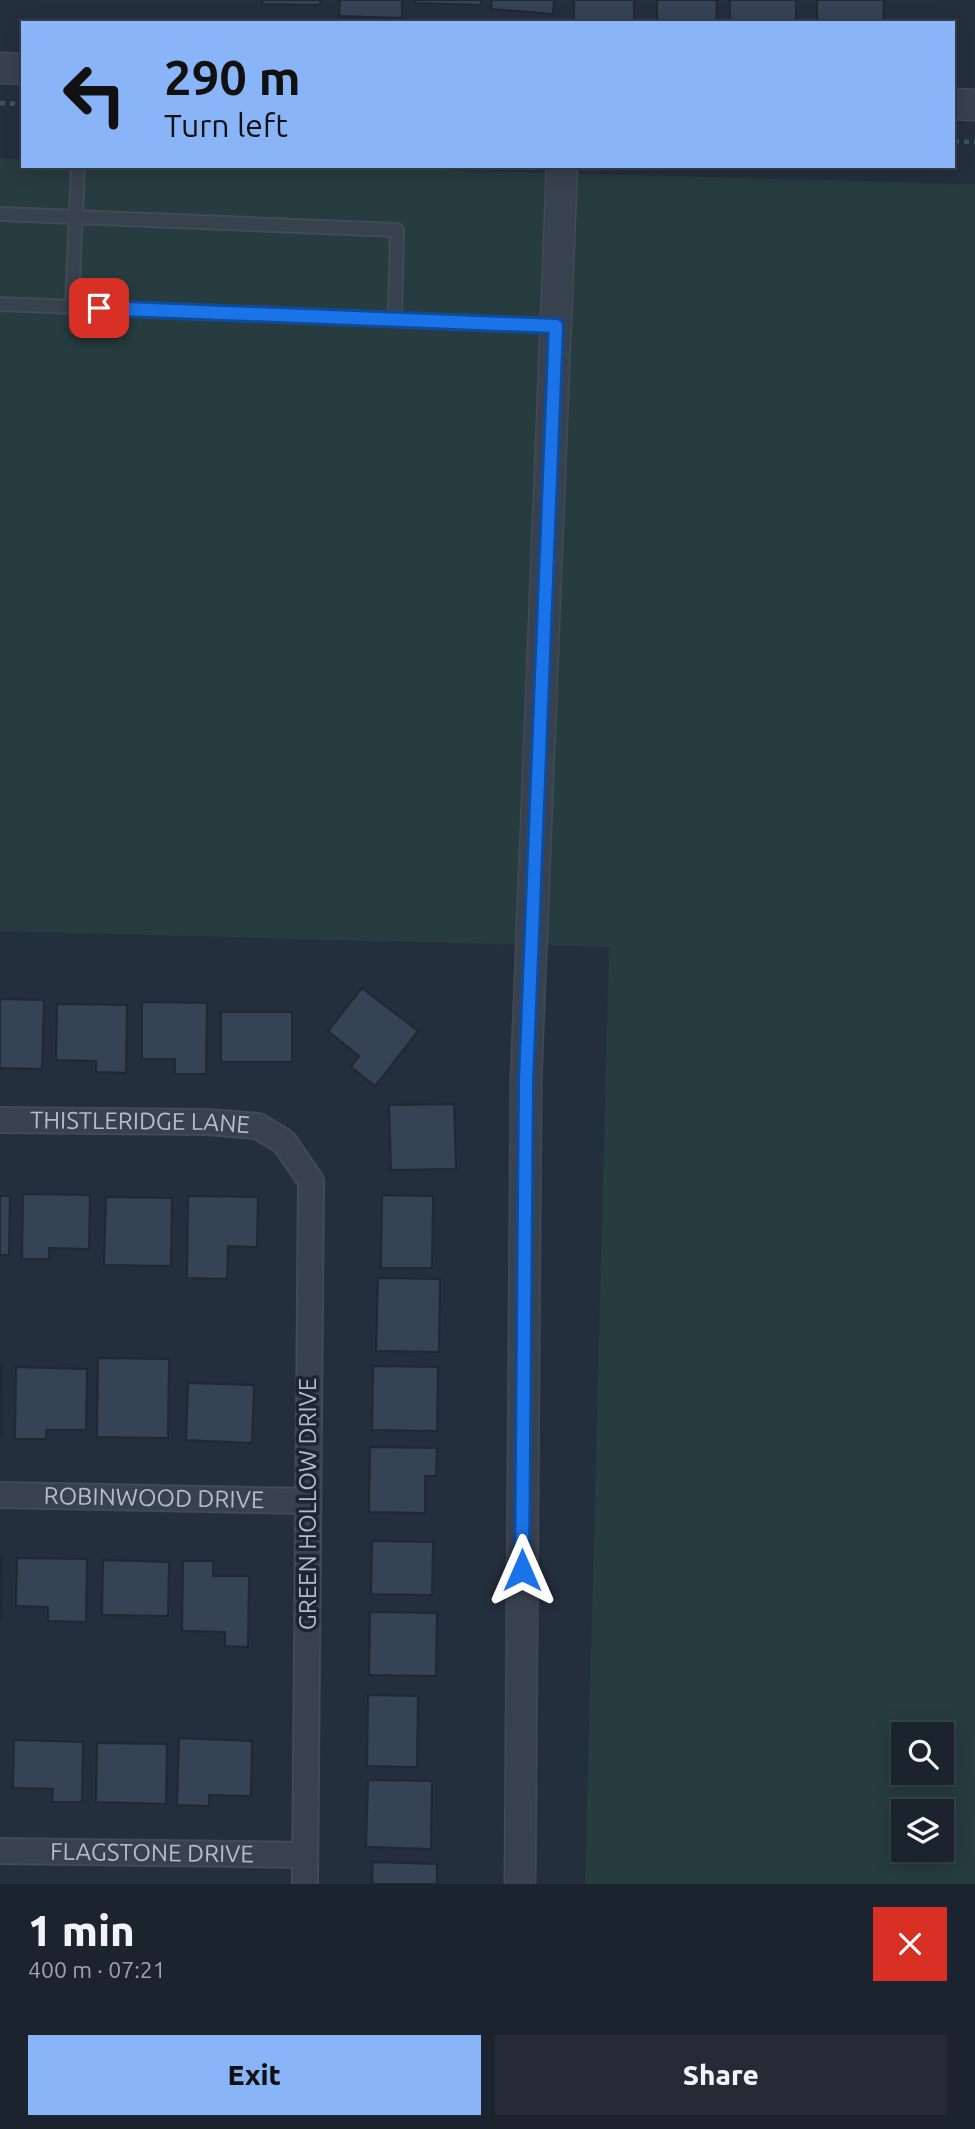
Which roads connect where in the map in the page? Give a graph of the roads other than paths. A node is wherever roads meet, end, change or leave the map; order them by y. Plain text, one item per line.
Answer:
1 (0, 68) edge
2 (21, 69) edge
3 (955, 104) edge
4 (975, 105) edge
5 (78, 168) edge
6 (562, 168) edge
7 (0, 214) edge
8 (76, 217) junction
9 (0, 303) edge
10 (72, 307) junction
11 (395, 319) junction
12 (556, 326) junction
13 (0, 1120) edge
14 (276, 1137) joint
15 (0, 1495) edge
16 (308, 1501) junction
17 (0, 1851) edge
18 (305, 1855) junction
19 (305, 1884) edge
20 (520, 1884) edge

1 - 2 street
3 - 4 street
5 - 8 lane
6 - 12 street
7 - 8 lane
8 - 10 lane
8 - 11 lane
9 - 10 lane
10 - 11 lane
11 - 12 lane
12 - 20 street
13 - 14 street, THISTLERIDGE LANE
14 - 16 street, GREEN HOLLOW DRIVE
15 - 16 street, ROBINWOOD DRIVE
16 - 18 street, GREEN HOLLOW DRIVE
17 - 18 street, FLAGSTONE DRIVE
18 - 19 street, GREEN HOLLOW DRIVE

